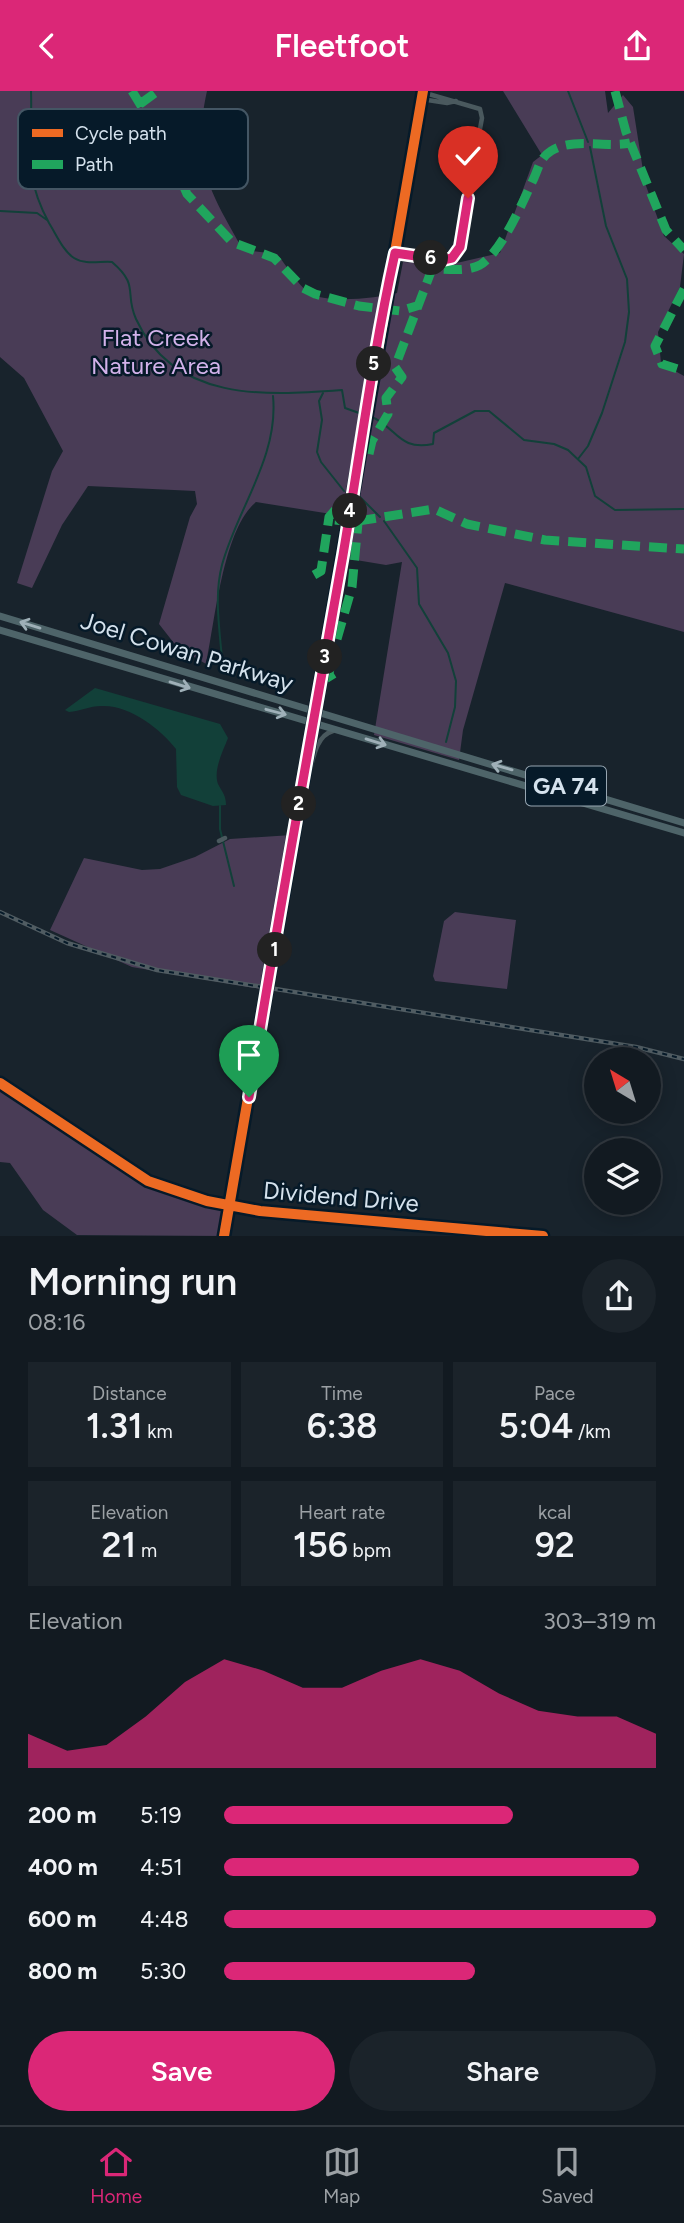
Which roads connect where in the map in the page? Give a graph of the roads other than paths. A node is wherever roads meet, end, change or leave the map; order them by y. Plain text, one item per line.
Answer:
1 (422, 94) edge
2 (395, 253) junction
3 (0, 617) edge
4 (0, 630) edge
5 (314, 711) junction
6 (311, 722) junction
7 (337, 730) junction
8 (301, 795) junction
9 (684, 823) edge
10 (684, 833) edge
11 (225, 838) dead end
12 (219, 841) dead end
13 (0, 1083) edge
14 (229, 1206) junction
15 (224, 1236) edge
16 (544, 1236) edge

1 - 2 street
1 - 2 street
2 - 5 street
5 -> 3 main road, Joel Cowan Parkway / GA 74
4 -> 6 main road, Joel Cowan Parkway / GA 74
5 - 6 street
9 -> 5 main road, Joel Cowan Parkway / GA 74
6 - 7 main road, Joel Cowan Parkway / GA 74
6 - 8 street
7 - 8 street
7 -> 10 main road, Joel Cowan Parkway / GA 74
8 - 14 street
11 - 12 street
13 - 14 street, Dividend Drive
14 - 15 street
14 - 16 street, Dividend Drive

